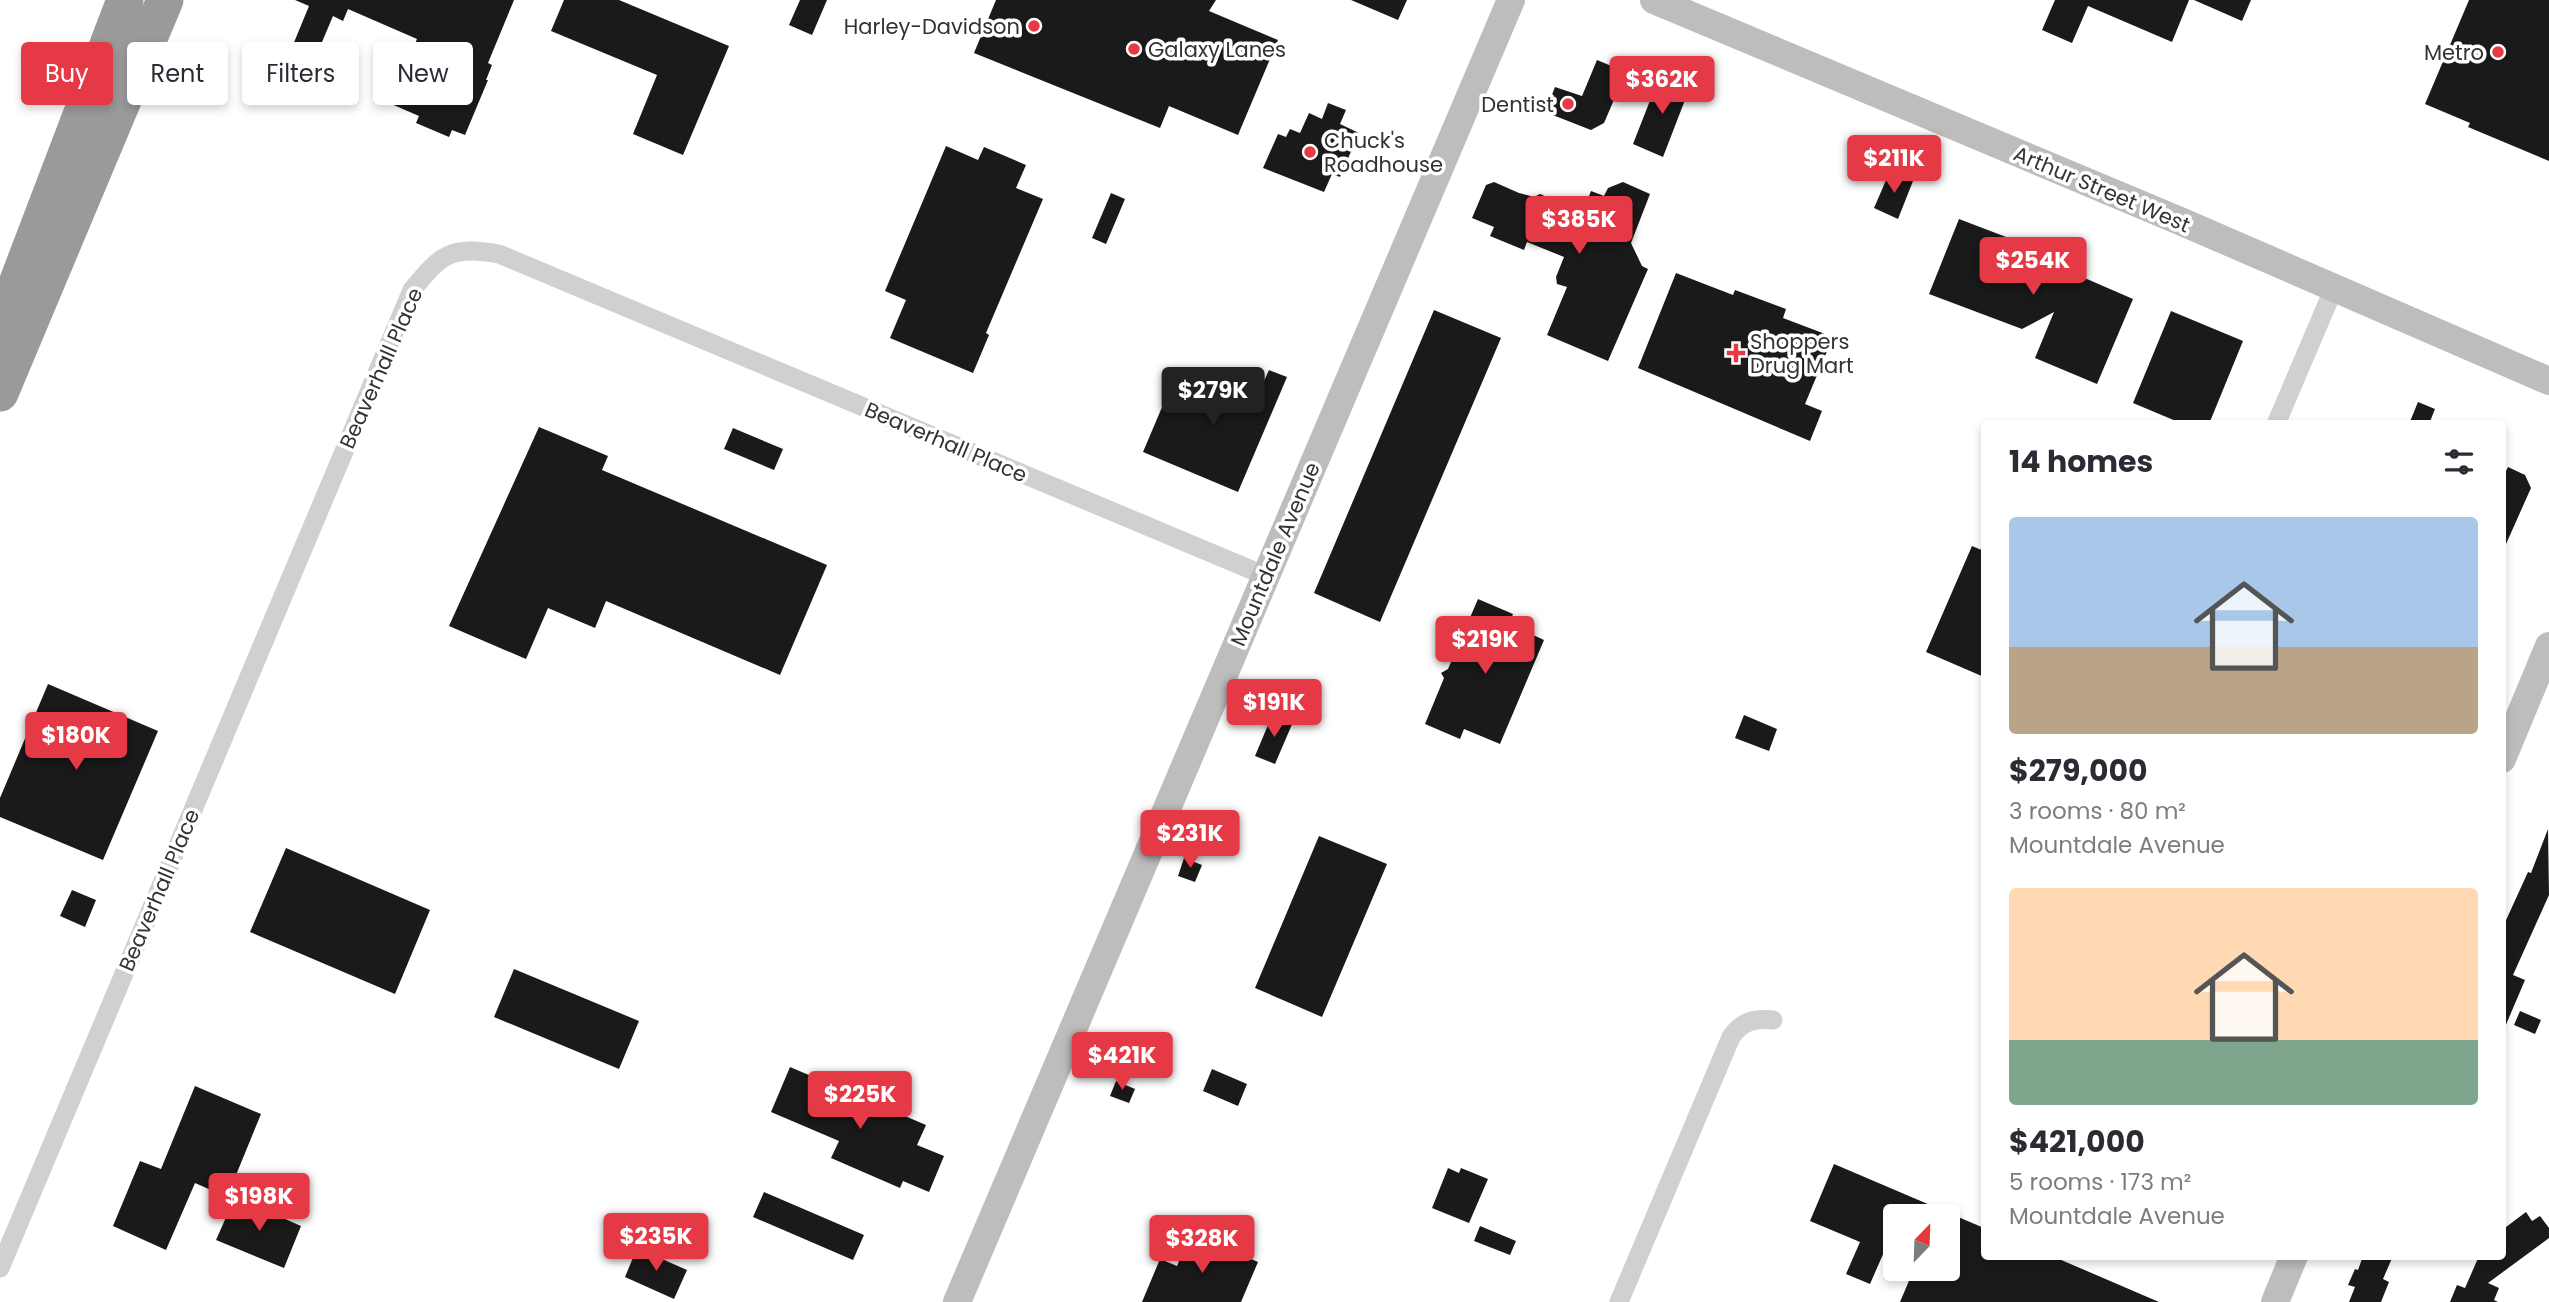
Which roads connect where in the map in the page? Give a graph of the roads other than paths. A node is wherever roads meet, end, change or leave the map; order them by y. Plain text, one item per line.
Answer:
1 (125, 0) edge
2 (165, 0) edge
3 (1511, 0) edge
4 (1654, 0) edge
5 (2334, 288) junction
6 (0, 328) edge
7 (2549, 381) edge
8 (0, 393) edge
9 (2278, 420) edge
10 (1266, 576) junction
11 (2549, 646) edge
12 (2506, 750) edge
13 (1773, 1020) dead end
14 (2292, 1260) edge
15 (0, 1268) edge
16 (957, 1302) edge
17 (1619, 1302) edge
18 (2275, 1302) edge

1 - 6 highway
2 - 8 highway
3 - 10 street, Mountdale Avenue
4 - 5 street, Arthur Street West
5 - 7 street, Arthur Street West
5 - 9 street
10 - 15 street, Beaverhall Place
10 - 16 street, Mountdale Avenue
11 - 12 street
13 - 17 street
14 - 18 street

